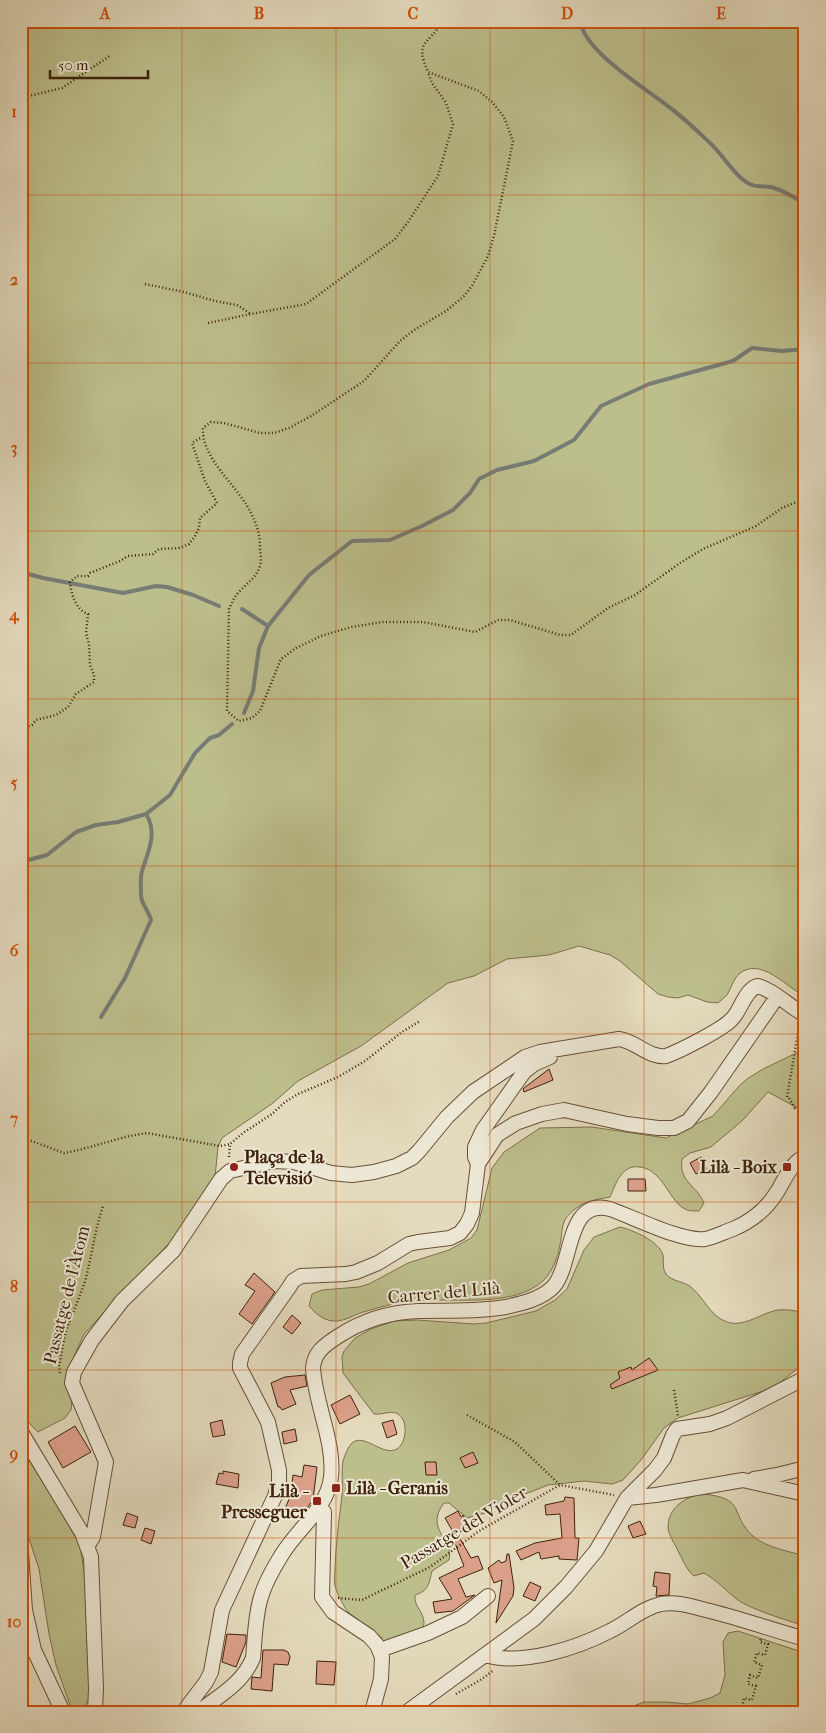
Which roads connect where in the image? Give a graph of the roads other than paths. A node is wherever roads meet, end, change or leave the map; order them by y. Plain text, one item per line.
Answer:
1 (778, 997) junction
2 (804, 1014) edge
3 (564, 1049) junction
4 (803, 1157) edge
5 (478, 1164) junction
6 (805, 1378) edge
7 (21, 1432) edge
8 (805, 1468) edge
9 (743, 1480) junction
10 (805, 1494) edge
11 (627, 1498) junction
12 (319, 1506) junction
13 (88, 1545) junction
14 (21, 1552) edge
15 (488, 1596) dead end
16 (805, 1639) edge
17 (380, 1650) junction
18 (486, 1655) junction
19 (62, 1712) edge
20 (95, 1712) edge
21 (186, 1712) edge
22 (198, 1712) edge
23 (372, 1712) edge
24 (407, 1712) edge

1 - 2 street
1 - 3 street
1 - 5 street
3 - 5 street
3 - 13 street
4 - 12 street, Carrer del Lilà
5 - 21 street
6 - 11 street
7 - 13 street
8 - 9 street
9 - 10 street
9 - 11 street
11 - 18 street
12 - 17 street
12 - 22 street, Carrer del Lilà
13 - 20 street
14 - 19 street
15 - 17 street
16 - 18 street
17 - 23 street
18 - 24 street

